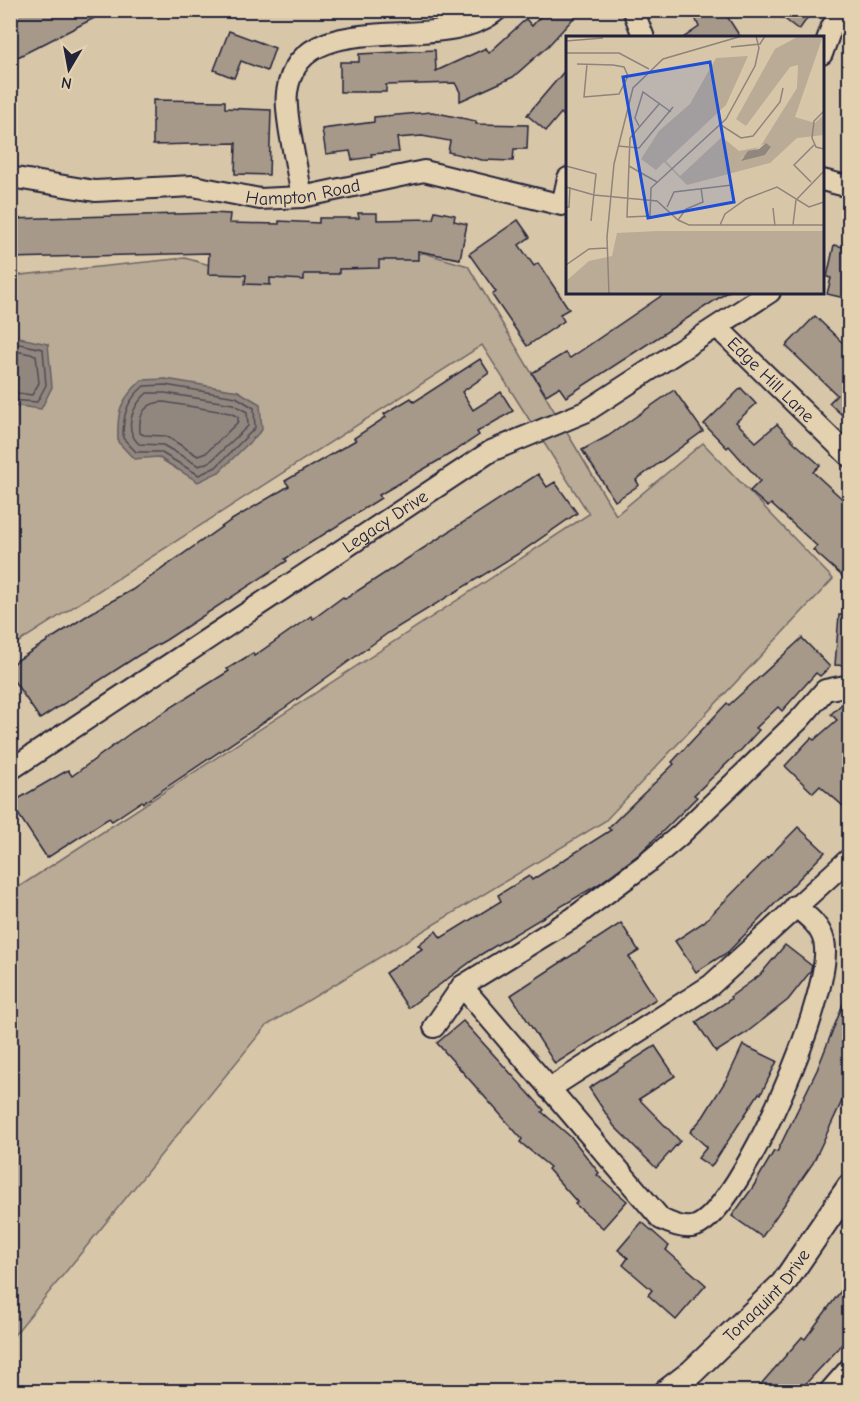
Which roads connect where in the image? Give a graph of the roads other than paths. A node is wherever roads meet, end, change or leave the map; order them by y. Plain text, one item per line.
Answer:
1 (497, 10) edge
2 (633, 10) edge
3 (849, 13) edge
4 (643, 36) edge
5 (824, 48) edge
6 (10, 177) edge
7 (824, 180) edge
8 (566, 183) edge
9 (849, 186) edge
10 (302, 197) junction
11 (767, 294) edge
12 (718, 328) junction
13 (849, 457) edge
14 (849, 685) edge
15 (10, 770) edge
16 (849, 858) edge
17 (795, 906) junction
18 (462, 986) junction
19 (434, 1027) dead end
20 (549, 1089) junction
21 (849, 1186) edge
22 (849, 1368) edge
23 (666, 1392) edge
24 (829, 1392) edge

1 - 10 street
2 - 4 street
3 - 5 street
6 - 10 street, Hampton Road
7 - 9 street
8 - 10 street, Hampton Road
11 - 12 street, Legacy Drive
12 - 13 street, Edge Hill Lane
12 - 15 street, Legacy Drive
14 - 18 street
16 - 17 street
17 - 20 street
17 - 20 street
18 - 19 street
18 - 20 street
21 - 23 street, Tonaquint Drive
22 - 24 street

